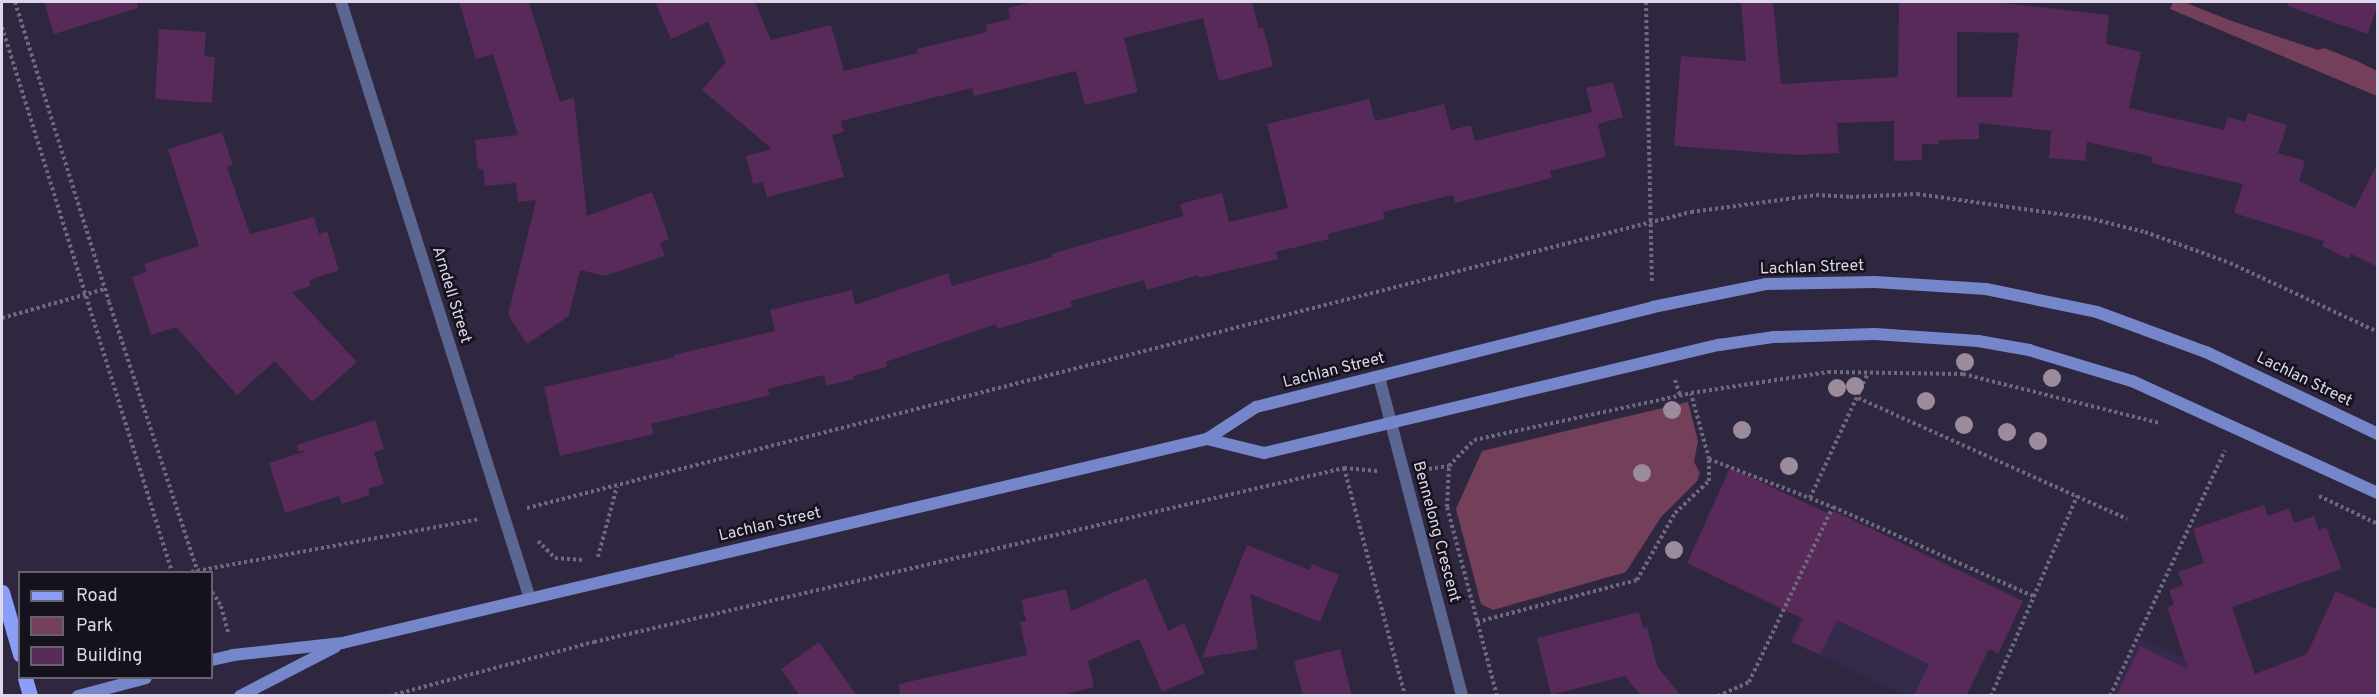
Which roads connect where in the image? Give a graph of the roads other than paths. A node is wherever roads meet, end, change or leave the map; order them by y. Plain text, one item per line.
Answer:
1 (341, 2) edge
2 (1378, 376) junction
3 (1391, 424) junction
4 (2378, 434) edge
5 (1207, 439) junction
6 (2378, 493) edge
7 (2, 592) edge
8 (530, 598) junction
9 (342, 643) junction
10 (18, 647) edge
11 (213, 660) edge
12 (25, 679) edge
13 (142, 679) edge
14 (30, 696) edge
15 (78, 696) edge
16 (240, 696) edge
17 (1462, 696) edge

1 - 8 street, Arndell Street
2 - 3 street, Bennelong Crescent
2 - 4 street, Lachlan Street
2 - 5 street, Lachlan Street
3 - 5 street, Lachlan Street
3 - 6 street, Lachlan Street
3 - 17 street, Bennelong Crescent
5 - 8 street, Lachlan Street
7 - 10 main road
8 - 9 street, Lachlan Street
9 - 11 street, Lachlan Street
9 - 16 street, Lachlan Street
12 - 14 main road
13 - 15 street

